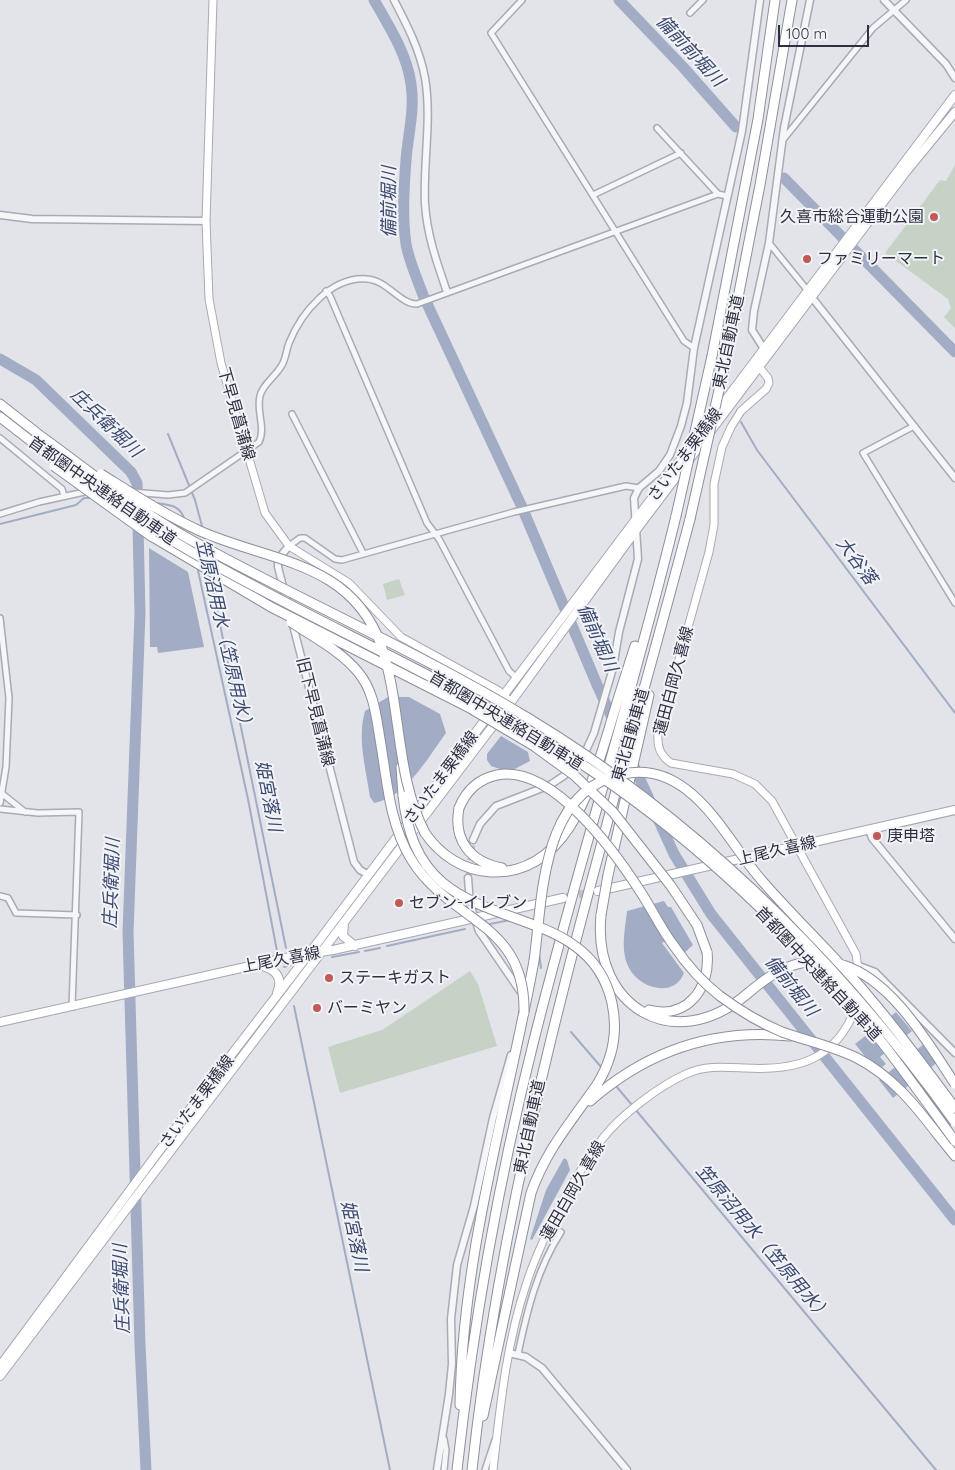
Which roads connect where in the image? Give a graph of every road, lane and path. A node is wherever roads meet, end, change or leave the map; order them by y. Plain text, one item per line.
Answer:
1 (213, 0) edge
2 (394, 0) edge
3 (522, 0) edge
4 (703, 0) edge
5 (760, 0) edge
6 (776, 0) edge
7 (792, 0) edge
8 (809, 0) edge
9 (884, 0) edge
10 (906, 0) edge
11 (894, 10) junction
12 (690, 13) dead end
13 (955, 78) edge
14 (955, 96) edge
15 (955, 112) edge
16 (657, 128) dead end
17 (782, 141) junction
18 (681, 153) junction
19 (718, 194) junction
20 (593, 195) junction
21 (727, 196) junction
22 (0, 215) edge
23 (206, 221) junction
24 (615, 231) junction
25 (853, 236) junction
26 (769, 243) junction
27 (326, 291) junction
28 (444, 294) junction
29 (810, 294) junction
30 (694, 348) junction
31 (764, 349) junction
32 (760, 368) junction
33 (0, 404) edge
34 (292, 414) dead end
35 (0, 418) edge
36 (914, 426) junction
37 (18, 432) junction
38 (42, 437) junction
39 (0, 438) edge
40 (246, 452) junction
41 (955, 478) edge
42 (639, 488) junction
43 (64, 496) junction
44 (0, 514) edge
45 (636, 519) junction
46 (637, 528) junction
47 (435, 534) junction
48 (289, 546) junction
49 (363, 554) junction
50 (955, 603) edge
51 (271, 607) junction
52 (650, 612) junction
53 (0, 618) edge
54 (652, 662) junction
55 (517, 678) junction
56 (504, 695) junction
57 (511, 702) junction
58 (400, 737) junction
59 (1, 792) edge
60 (0, 803) edge
61 (0, 809) edge
62 (955, 810) edge
63 (26, 812) junction
64 (869, 830) junction
65 (473, 840) tunnel mouth
66 (797, 846) junction
67 (525, 866) junction
68 (369, 875) junction
69 (468, 878) tunnel mouth
70 (598, 890) tunnel mouth
71 (0, 896) edge
72 (563, 898) tunnel mouth
73 (76, 915) junction
74 (346, 919) junction
75 (474, 919) junction
76 (955, 939) edge
77 (355, 946) junction
78 (320, 952) junction
79 (309, 954) junction
80 (256, 965) junction
81 (859, 966) junction
82 (628, 1000) junction
83 (274, 1001) junction
84 (72, 1007) junction
85 (524, 1013) junction
86 (0, 1022) edge
87 (800, 1037) junction
88 (955, 1053) edge
89 (955, 1084) edge
90 (601, 1086) junction
91 (955, 1108) edge
92 (955, 1122) edge
93 (955, 1141) edge
94 (955, 1156) edge
95 (561, 1232) dead end
96 (509, 1353) junction
97 (518, 1354) junction
98 (0, 1365) edge
99 (0, 1376) edge
100 (497, 1435) junction
101 (444, 1438) junction
102 (460, 1448) junction
103 (474, 1450) junction
104 (437, 1470) edge
105 (444, 1470) edge
106 (457, 1470) edge
107 (472, 1470) edge
108 (485, 1470) edge
109 (493, 1470) edge
110 (627, 1470) edge

1 - 23 main road, 下早見菖蒲線
2 - 28 street
3 - 20 street
4 - 12 street
5 - 21 street
6 - 52 highway, 東北自動車道, bridge
7 - 54 highway, 東北自動車道, bridge
8 - 17 street
9 - 11 street
10 - 11 street
11 - 13 street
11 - 17 street
14 - 25 main road, さいたま栗橋線
15 - 25 main road, さいたま栗橋線
16 - 18 street
17 - 26 street
18 - 19 street
18 - 20 street
19 - 21 street
19 - 24 street
20 - 24 street
21 - 30 street
22 - 23 street
23 - 40 main road, 下早見菖蒲線
24 - 28 street
24 - 30 street
25 - 29 main road, さいたま栗橋線
26 - 29 street
26 - 31 street
27 - 28 street
27 - 40 street
27 - 47 street
29 - 31 main road, さいたま栗橋線
29 - 32 main road, さいたま栗橋線
29 - 36 street
30 - 42 street
31 - 45 main road, さいたま栗橋線
32 - 46 main road, さいたま栗橋線
32 - 66 main road, 蓮田白岡久喜線
33 - 38 highway, 首都圏中央連絡自動車道
34 - 49 street
35 - 37 highway, 首都圏中央連絡自動車道
36 - 41 street
36 - 50 street
37 - 51 highway, bridge
37 - 93 highway, 首都圏中央連絡自動車道, bridge
38 - 58 highway, bridge
38 - 92 highway, 首都圏中央連絡自動車道, bridge
39 - 43 street
40 - 43 street
40 - 48 main road, 下早見菖蒲線
42 - 45 street
42 - 47 street
43 - 44 street
45 - 46 street
45 - 55 main road, さいたま栗橋線
46 - 57 main road, さいたま栗橋線
46 - 65 street
47 - 49 street
47 - 55 street
48 - 49 street
48 - 56 main road, 下早見菖蒲線
48 - 68 street, 旧下早見菖蒲線
51 - 82 highway, bridge
51 - 85 highway, bridge
52 - 67 highway
52 - 102 highway, 東北自動車道
53 - 59 street
54 - 82 highway, bridge
54 - 103 highway, 東北自動車道, bridge
55 - 56 main road, さいたま栗橋線
56 - 57 main road, 下早見菖蒲線
56 - 68 main road, さいたま栗橋線
57 - 74 main road, さいたま栗橋線
58 - 67 highway, bridge
58 - 90 highway, bridge
59 - 60 street
59 - 63 street
61 - 63 street
62 - 64 main road, 上尾久喜線
63 - 73 street
64 - 66 main road, 上尾久喜線
64 - 76 street
66 - 70 main road, 上尾久喜線
66 - 81 main road, 蓮田白岡久喜線
67 - 87 highway, bridge
68 - 79 main road, さいたま栗橋線
69 - 75 street
71 - 73 street
72 - 75 main road, 上尾久喜線
73 - 84 street
74 - 77 main road
74 - 78 main road, さいたま栗橋線
75 - 77 main road, 上尾久喜線
75 - 101 street
77 - 78 main road, 上尾久喜線
78 - 79 main road, 上尾久喜線
78 - 99 main road, さいたま栗橋線
79 - 80 main road, 上尾久喜線
79 - 83 main road, さいたま栗橋線
80 - 83 main road
80 - 84 main road, 上尾久喜線
81 - 88 street
81 - 96 main road, 蓮田白岡久喜線
82 - 89 highway, bridge
83 - 98 main road, さいたま栗橋線
84 - 86 main road, 上尾久喜線
85 - 91 highway, bridge
85 - 102 highway
87 - 90 highway, bridge
87 - 94 highway, bridge
90 - 103 highway
95 - 97 street
96 - 97 street
96 - 100 main road, 蓮田白岡久喜線
97 - 110 street
100 - 108 street
100 - 109 main road, 蓮田白岡久喜線
101 - 104 street
101 - 105 street
102 - 106 highway, 東北自動車道
103 - 107 highway, 東北自動車道

